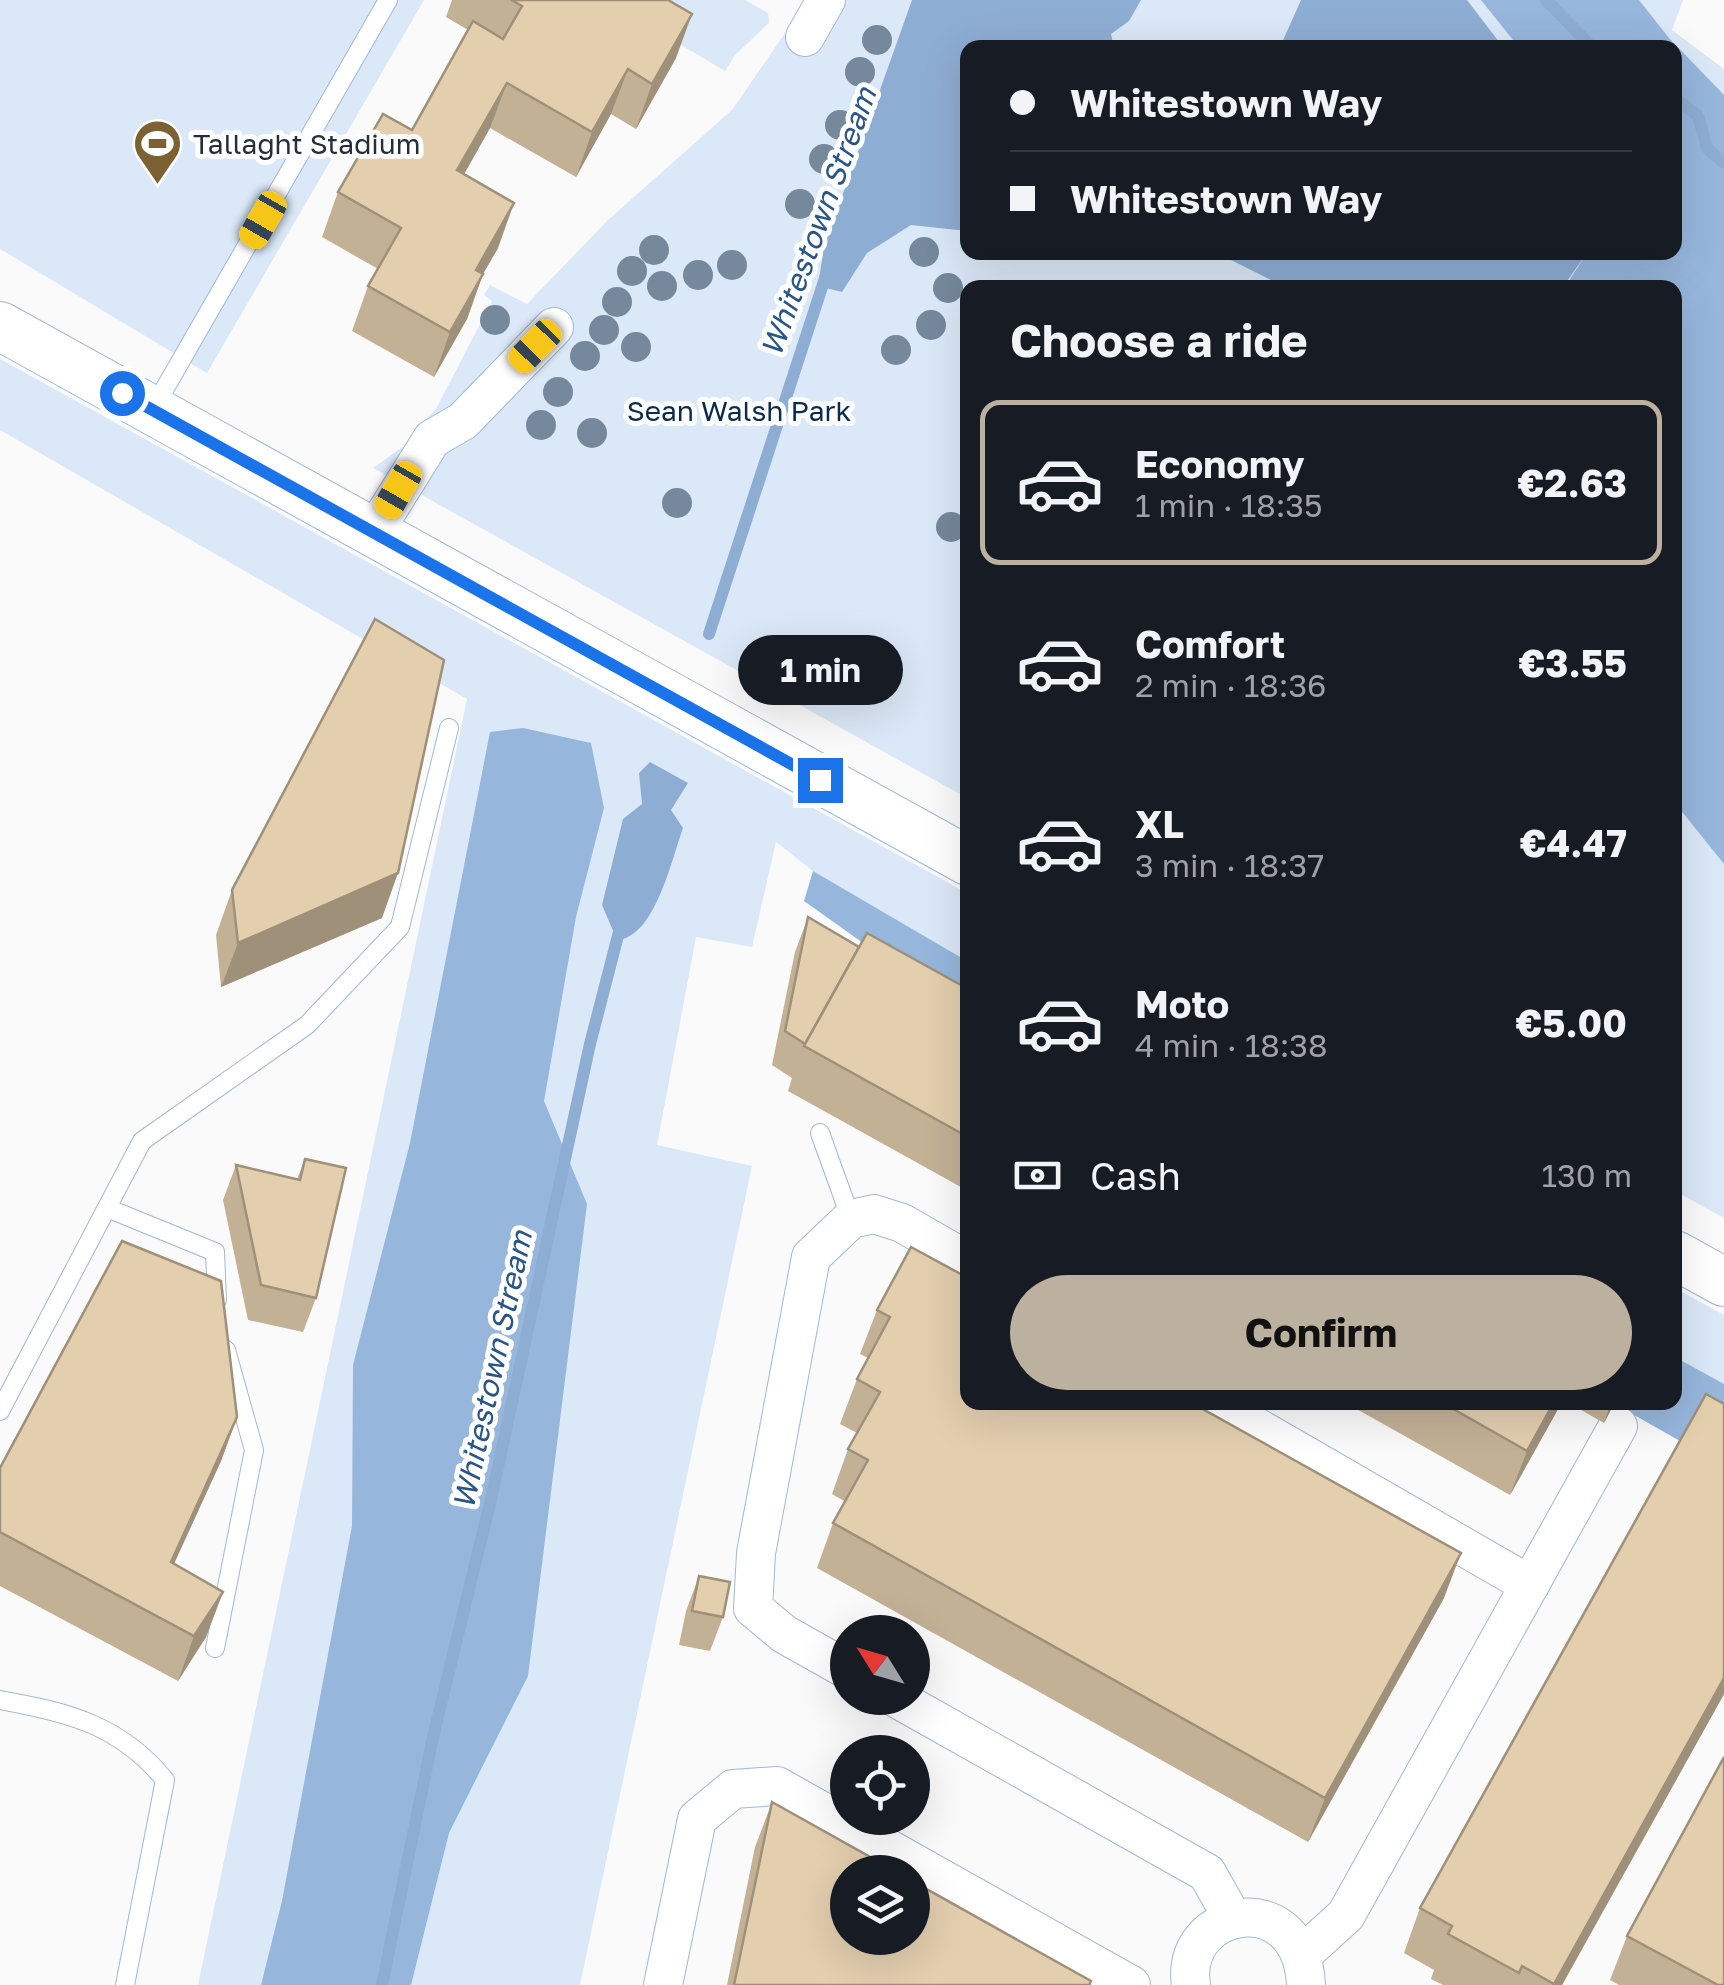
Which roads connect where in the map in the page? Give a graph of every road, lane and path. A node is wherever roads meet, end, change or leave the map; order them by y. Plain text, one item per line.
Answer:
1 (388, 0) edge
2 (826, 0) edge
3 (805, 37) dead end
4 (0, 326) edge
5 (554, 327) dead end
6 (153, 410) junction
7 (374, 532) junction
8 (450, 728) dead end
9 (960, 857) edge
10 (820, 1133) dead end
11 (107, 1208) junction
12 (851, 1219) junction
13 (960, 1256) edge
14 (1682, 1259) edge
15 (1724, 1282) edge
16 (218, 1317) edge
17 (222, 1336) edge
18 (1227, 1410) edge
19 (0, 1412) edge
20 (1618, 1426) dead end
21 (1530, 1585) junction
22 (215, 1648) edge
23 (830, 1660) edge
24 (0, 1700) edge
25 (926, 1715) edge
26 (1233, 1919) junction
27 (1304, 1970) edge
28 (125, 1985) edge
29 (663, 1985) edge
30 (1131, 1985) edge
31 (1191, 1985) edge

1 - 6 lane
2 - 3 street
4 - 6 street
5 - 7 street
6 - 7 street
7 - 9 street
8 - 11 lane
10 - 12 lane
11 - 16 lane
11 - 19 lane
12 - 13 street
12 - 23 street
14 - 15 street
17 - 22 lane
18 - 21 street
20 - 21 street
21 - 27 street
24 - 28 lane
25 - 26 street
26 - 27 street
26 - 31 street
29 - 30 street

